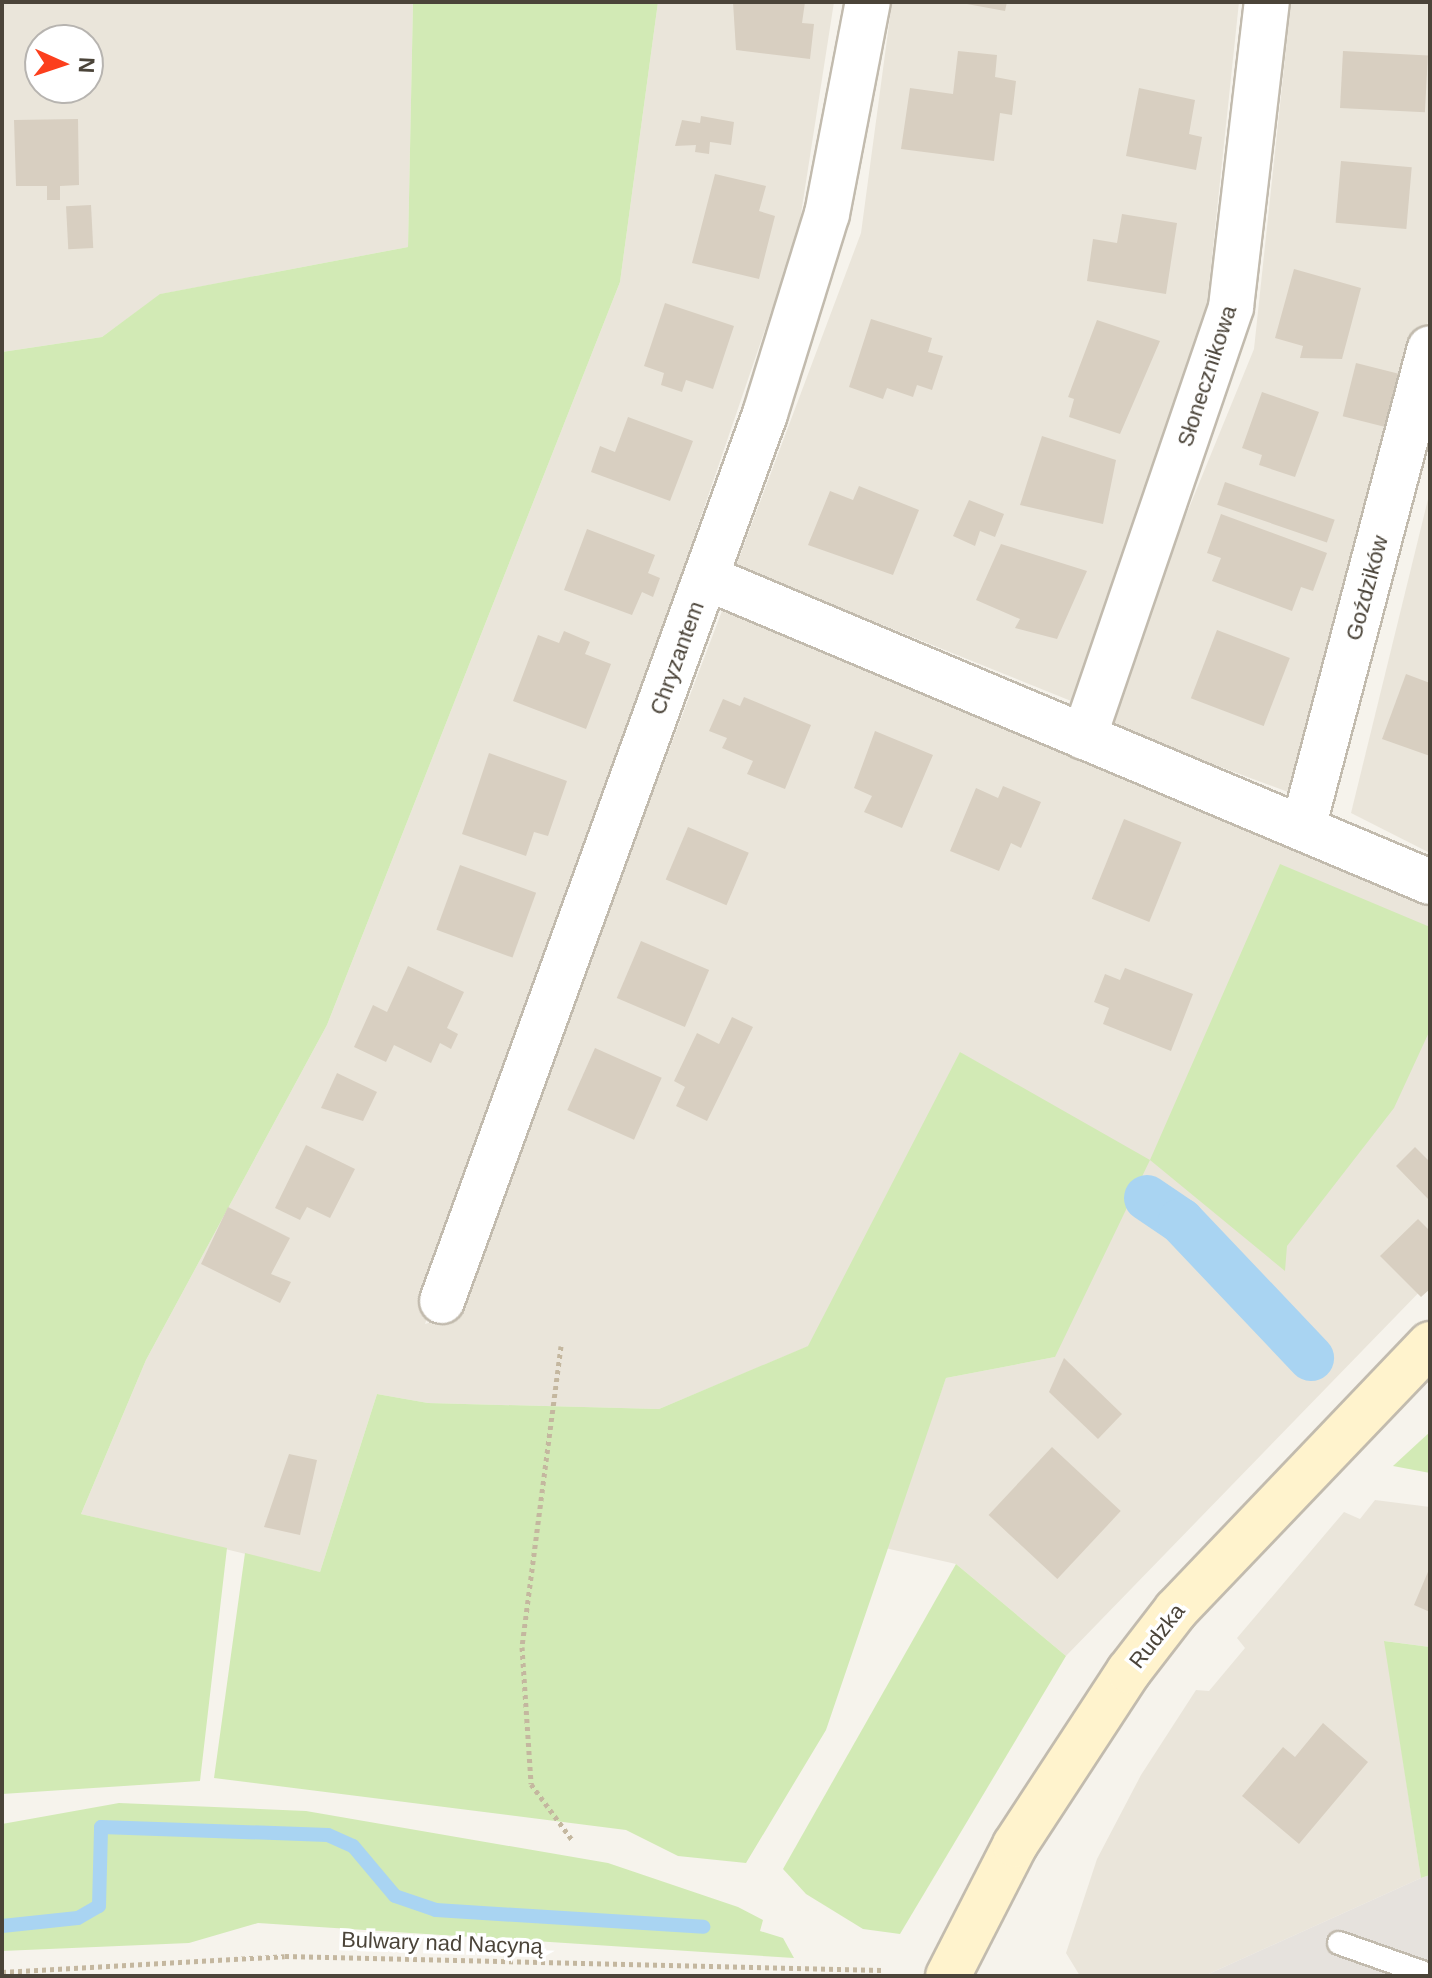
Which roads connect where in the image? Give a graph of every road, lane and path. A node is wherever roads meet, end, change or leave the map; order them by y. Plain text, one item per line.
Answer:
1 (868, 2) edge
2 (1267, 2) edge
3 (1430, 349) edge
4 (707, 578) junction
5 (1084, 737) junction
6 (1303, 828) junction
7 (1430, 882) edge
8 (442, 1301) dead end
9 (1430, 1344) edge
10 (561, 1346) dead end
11 (573, 1841) dead end
12 (1339, 1943) dead end
13 (882, 1970) dead end
14 (2, 1972) edge
15 (1430, 1975) edge
16 (948, 1976) edge

1 - 4 street, Chryzantem
2 - 5 street, Słonecznikowa
3 - 6 street, Goździków
4 - 5 street
4 - 8 street, Chryzantem
5 - 6 street
6 - 7 street
9 - 16 main road, Rudzka
10 - 11 path
12 - 15 lane
13 - 14 path, Bulwary nad Nacyną

